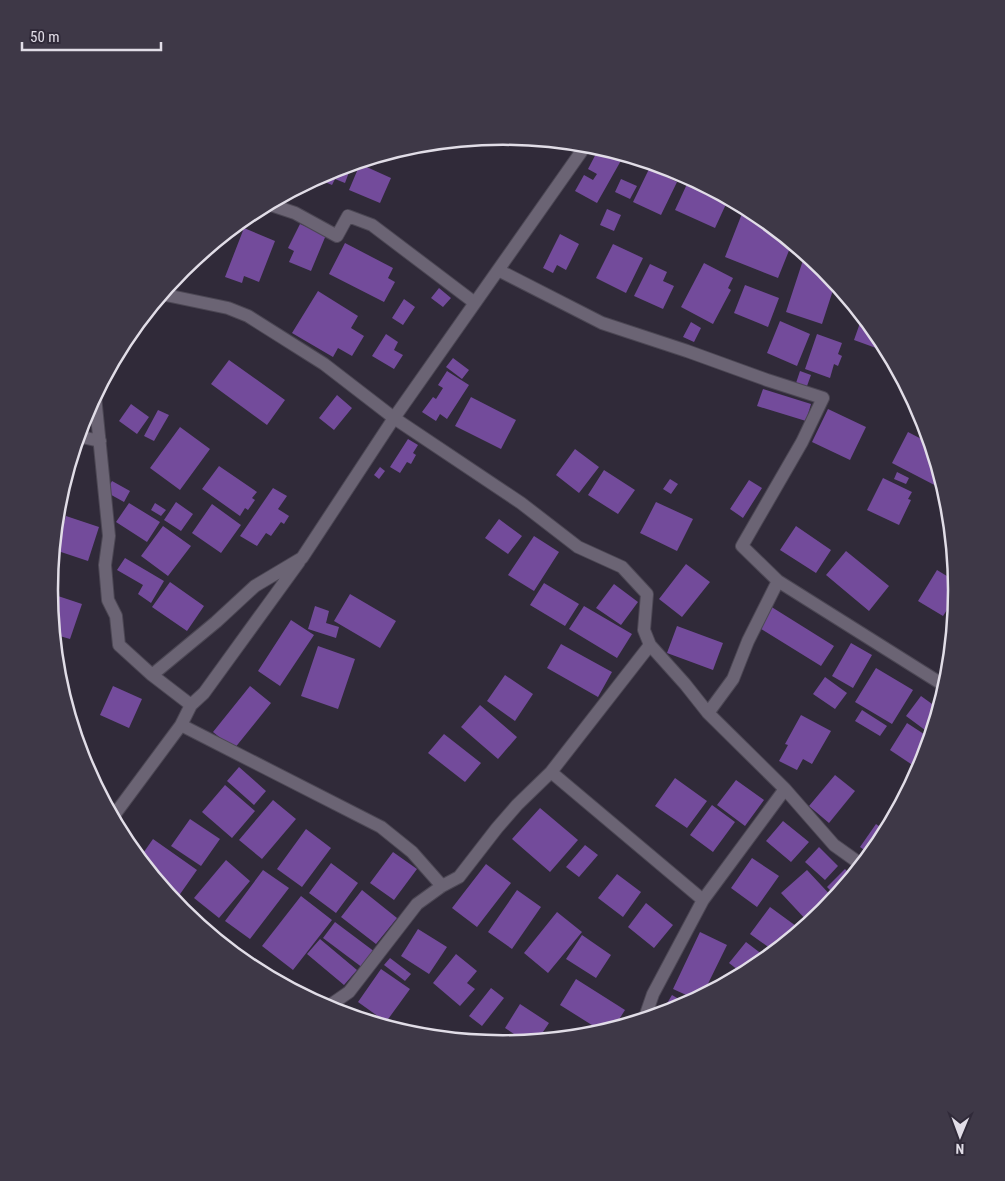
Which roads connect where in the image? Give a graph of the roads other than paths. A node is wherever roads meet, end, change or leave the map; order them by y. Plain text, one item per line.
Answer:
1 (581, 153) edge
2 (276, 207) edge
3 (498, 270) junction
4 (169, 296) edge
5 (475, 303) junction
6 (96, 410) edge
7 (394, 418) junction
8 (84, 438) edge
9 (100, 441) junction
10 (302, 558) junction
11 (778, 581) junction
12 (650, 645) junction
13 (152, 675) junction
14 (938, 682) edge
15 (191, 705) junction
16 (708, 713) junction
17 (180, 725) junction
18 (551, 772) junction
19 (785, 789) junction
20 (116, 812) edge
21 (856, 861) edge
22 (442, 886) junction
23 (703, 900) junction
24 (334, 1003) edge
25 (647, 1012) edge

1 - 3 street
2 - 5 street
3 - 5 street
3 - 11 street
4 - 7 street
5 - 7 street
6 - 9 street
7 - 10 street
7 - 12 street
8 - 9 street
9 - 13 street
10 - 13 street
10 - 15 street
11 - 14 street
11 - 16 street
12 - 16 street
12 - 18 street
13 - 15 street
15 - 17 street
16 - 19 street
17 - 20 street
17 - 22 street
18 - 22 street
18 - 23 street
19 - 21 street
19 - 23 street
22 - 24 street
23 - 25 street

